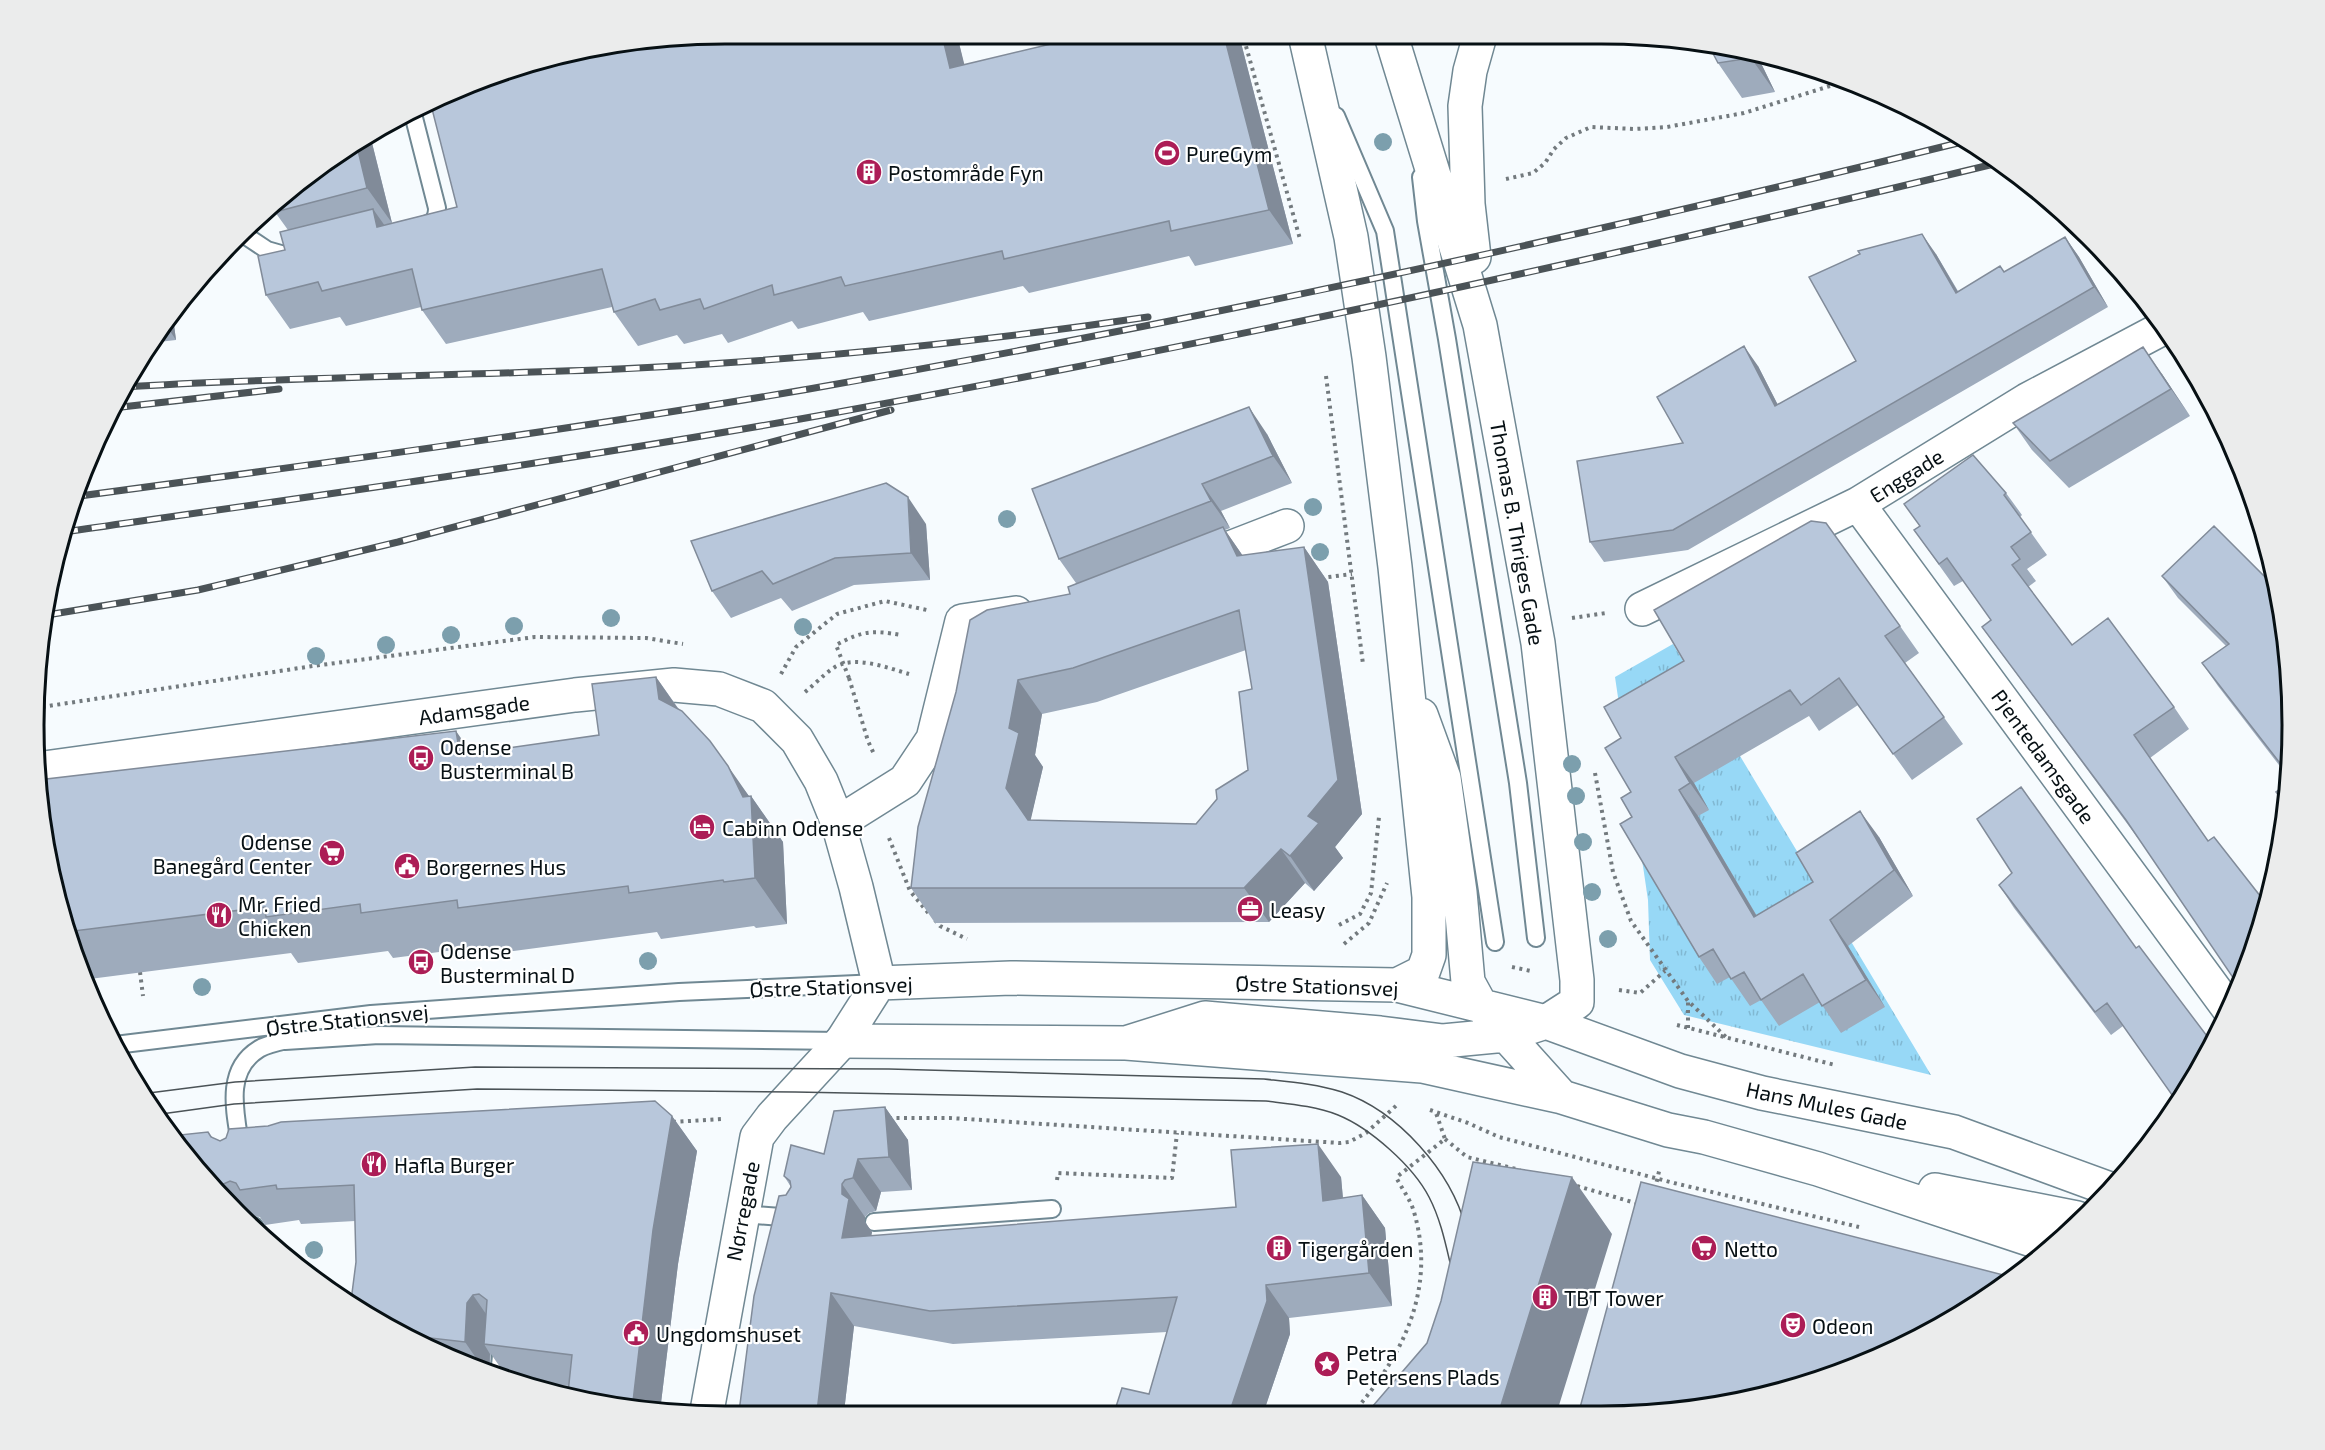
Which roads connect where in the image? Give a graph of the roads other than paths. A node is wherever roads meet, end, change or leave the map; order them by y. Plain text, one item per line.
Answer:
1 (1394, 44) edge
2 (1478, 44) edge
3 (1309, 48) edge
4 (1414, 106) junction
5 (414, 119) edge
6 (407, 230) edge
7 (249, 238) edge
8 (316, 253) edge
9 (1480, 325) junction
10 (2156, 331) edge
11 (1858, 504) junction
12 (1287, 526) dead end
13 (1170, 571) edge
14 (1051, 608) edge
15 (1642, 609) dead end
16 (1405, 674) junction
17 (44, 768) dead end
18 (838, 823) junction
19 (1536, 938) dead end
20 (1495, 942) dead end
21 (879, 983) junction
22 (1397, 985) junction
23 (2223, 1001) edge
24 (1480, 1004) junction
25 (371, 1014) junction
26 (1546, 1022) junction
27 (1506, 1035) junction
28 (285, 1041) junction
29 (842, 1041) junction
30 (1126, 1043) junction
31 (123, 1044) edge
32 (1562, 1097) junction
33 (243, 1165) edge
34 (1818, 1169) junction
35 (2101, 1186) edge
36 (1052, 1209) road end
37 (742, 1214) junction
38 (2071, 1217) edge
39 (804, 1219) edge
40 (874, 1222) dead end
41 (2042, 1243) edge
42 (502, 1339) edge
43 (500, 1368) edge
44 (708, 1406) edge

1 - 4 street, Thomas B. Thriges Gade
2 - 9 street
3 - 16 street
3 - 20 lane
4 - 9 street, Thomas B. Thriges Gade
4 - 19 lane
5 - 6 lane
7 - 8 lane
9 - 26 street, Thomas B. Thriges Gade
10 - 11 street, Enggade
11 - 15 street, Enggade
11 - 23 street, Pjentedamsgade
12 - 13 street
14 - 18 street
16 - 22 street
16 - 24 street
17 - 18 street, Adamsgade
18 - 21 street, Adamsgade
21 - 22 street, Østre Stationsvej
21 - 25 lane, Østre Stationsvej
21 - 29 street
22 - 24 street, Østre Stationsvej
24 - 26 street, Østre Stationsvej
24 - 27 street
25 - 28 lane
25 - 31 lane, Østre Stationsvej
26 - 27 street
26 - 35 street, Hans Mules Gade
27 - 30 street
27 - 32 street
28 - 29 lane, Østre Stationsvej
28 - 33 lane
29 - 30 street, Østre Stationsvej
29 - 37 street, Nørregade
30 - 32 street, Østre Stationsvej
32 - 34 street
34 - 38 street
34 - 41 street
36 - 40 lane
37 - 39 lane
37 - 44 street, Nørregade
42 - 43 lane

